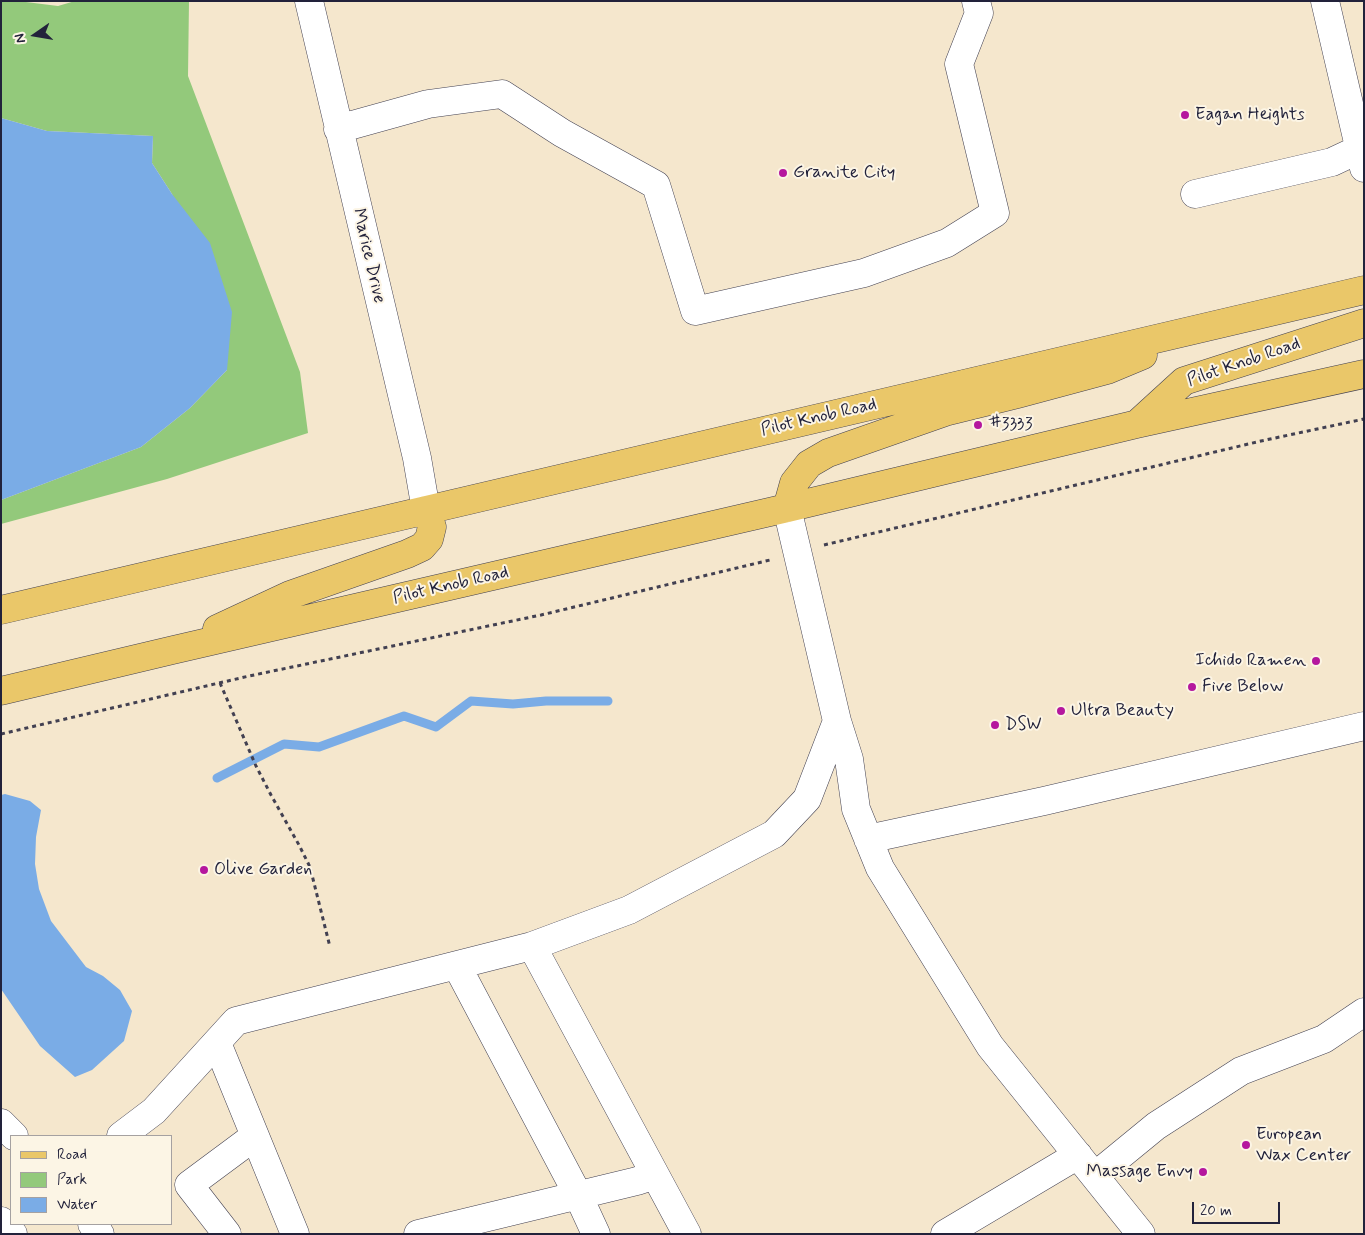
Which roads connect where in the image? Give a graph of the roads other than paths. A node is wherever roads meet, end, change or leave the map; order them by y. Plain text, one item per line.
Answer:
1 (309, 1) edge
2 (976, 1) edge
3 (1325, 1) edge
4 (338, 129) junction
5 (1362, 154) edge
6 (1195, 194) dead end
7 (1364, 290) edge
8 (1364, 323) edge
9 (1211, 326) junction
10 (1364, 374) edge
11 (1137, 424) junction
12 (787, 508) junction
13 (426, 510) junction
14 (1, 610) edge
15 (173, 650) junction
16 (1, 691) edge
17 (837, 721) junction
18 (1364, 726) edge
19 (868, 839) junction
20 (532, 946) junction
21 (457, 966) junction
22 (1364, 1012) edge
23 (217, 1043) junction
24 (1, 1123) edge
25 (13, 1135) edge
26 (122, 1135) edge
27 (255, 1136) junction
28 (1078, 1155) junction
29 (655, 1175) junction
30 (1095, 1176) junction
31 (578, 1195) junction
32 (1, 1221) edge
33 (13, 1234) edge
34 (227, 1234) edge
35 (295, 1234) edge
36 (420, 1234) edge
37 (596, 1234) edge
38 (687, 1234) edge
39 (945, 1234) edge
40 (1142, 1234) edge

1 - 4 street, Marice Drive
2 - 4 street
3 - 5 street
4 - 13 street, Marice Drive
5 - 6 street
7 - 9 main road, Pilot Knob Road
8 - 11 main road, Pilot Knob Road
9 - 12 main road, Pilot Knob Road
9 - 13 main road, Pilot Knob Road
10 - 11 main road, Pilot Knob Road
11 - 12 main road, Pilot Knob Road
12 - 15 main road, Pilot Knob Road
12 - 17 street
13 - 14 main road, Pilot Knob Road
13 - 15 main road, Pilot Knob Road
15 - 16 main road, Pilot Knob Road
17 - 19 street
17 - 20 street
18 - 19 street
19 - 28 street
20 - 21 street
20 - 29 street
21 - 23 street
21 - 31 street
22 - 30 street
23 - 26 street
23 - 27 street
24 - 25 street
27 - 34 street
27 - 35 street
28 - 30 street
28 - 39 street
29 - 31 street
29 - 38 street
30 - 40 street
31 - 36 street
31 - 37 street
32 - 33 street

